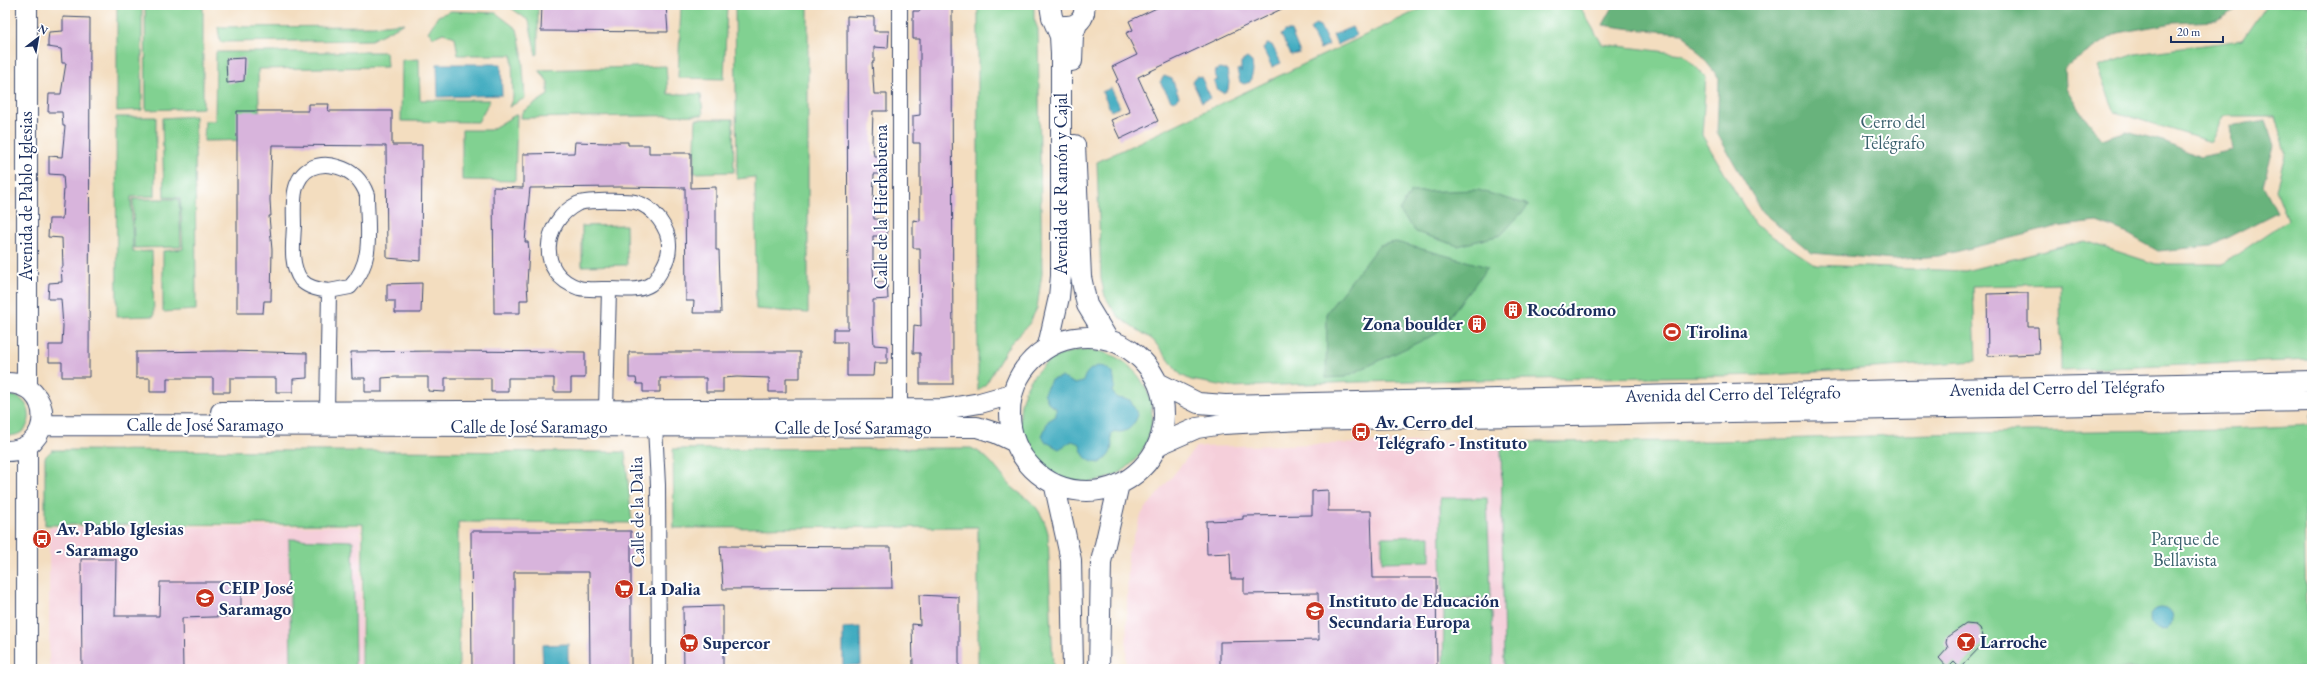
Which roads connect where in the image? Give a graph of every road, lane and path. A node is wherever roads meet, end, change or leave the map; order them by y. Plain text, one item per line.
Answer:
1 (26, 5) edge
2 (900, 5) edge
3 (1086, 5) edge
4 (1053, 13) edge
5 (1076, 24) junction
6 (609, 289) junction
7 (329, 291) junction
8 (1107, 338) junction
9 (1048, 346) junction
10 (2312, 381) edge
11 (5, 383) edge
12 (1158, 383) junction
13 (27, 387) junction
14 (1012, 394) junction
15 (2312, 401) edge
16 (900, 409) junction
17 (606, 410) junction
18 (327, 411) junction
19 (43, 419) junction
20 (655, 427) junction
21 (1013, 441) junction
22 (1158, 445) junction
23 (27, 446) junction
24 (5, 451) edge
25 (1119, 484) junction
26 (1056, 487) junction
27 (27, 669) edge
28 (659, 669) edge
29 (1073, 669) edge
30 (1099, 669) edge

1 - 13 street, Avenida de Pablo Iglesias
2 - 16 street, Calle de la Hierbabuena
3 - 5 street, Avenida de Ramón y Cajal
4 - 5 street, Avenida de Ramón y Cajal
4 - 9 street, Avenida de Ramón y Cajal
5 - 8 street, Avenida de Ramón y Cajal
6 - 6 street
6 - 17 street
7 - 7 street
7 - 18 street
8 - 9 street
8 - 12 street
9 - 14 street
10 - 12 street, Avenida del Cerro del Telégrafo
11 - 13 street
12 - 22 street
13 - 19 street
14 - 16 street, Calle de José Saramago
14 - 21 street
15 - 22 street, Avenida del Cerro del Telégrafo
16 - 17 street, Calle de José Saramago
17 - 18 street, Calle de José Saramago
18 - 19 street, Calle de José Saramago
19 - 20 street, Calle de José Saramago
19 - 23 street
20 - 21 street, Calle de José Saramago
20 - 28 street, Calle de la Dalia
21 - 26 street
22 - 25 street
23 - 24 street
23 - 27 street
25 - 26 street
25 - 30 street
26 - 29 street

